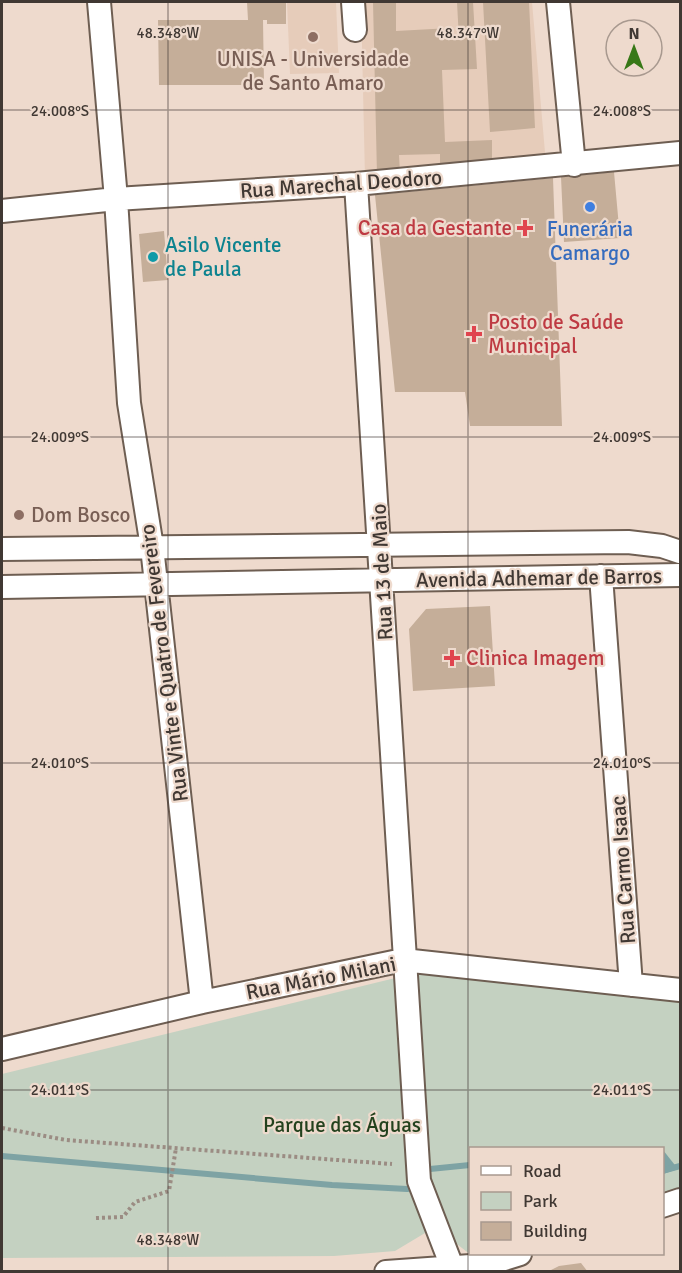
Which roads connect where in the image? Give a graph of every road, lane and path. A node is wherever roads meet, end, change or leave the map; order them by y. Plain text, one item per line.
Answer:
1 (99, 2) edge
2 (353, 2) edge
3 (558, 2) edge
4 (355, 30) dead end
5 (681, 153) edge
6 (574, 165) junction
7 (356, 184) junction
8 (116, 199) junction
9 (2, 211) edge
10 (380, 544) junction
11 (152, 547) junction
12 (2, 549) edge
13 (681, 552) edge
14 (681, 575) edge
15 (601, 576) junction
16 (382, 582) junction
17 (155, 584) junction
18 (2, 587) edge
19 (403, 960) junction
20 (631, 985) junction
21 (681, 990) edge
22 (202, 1002) junction
23 (2, 1049) edge
24 (2, 1128) edge
25 (176, 1151) junction
26 (392, 1164) dead end
27 (681, 1200) edge
28 (664, 1206) edge
29 (96, 1218) dead end
30 (517, 1255) edge
31 (452, 1270) edge
32 (386, 1272) edge

1 - 8 street, Rua Vinte e Quatro de Fevereiro
2 - 4 street
3 - 6 street
5 - 6 street, Rua Marechal Deodoro
6 - 7 street, Rua Marechal Deodoro
7 - 8 street, Rua Marechal Deodoro
7 - 10 street, Rua 13 de Maio
8 - 9 street, Rua Marechal Deodoro
8 - 11 street, Rua Vinte e Quatro de Fevereiro
10 - 11 street, Avenida Adhemar de Barros
10 - 13 street, Avenida Adhemar de Barros
10 - 16 street, Rua 13 de Maio
11 - 12 street, Avenida Adhemar de Barros
11 - 17 street, Rua Vinte e Quatro de Fevereiro
14 - 15 street, Avenida Adhemar de Barros
15 - 16 street, Avenida Adhemar de Barros
15 - 20 street, Rua Carmo Isaac
16 - 17 street, Avenida Adhemar de Barros
16 - 19 street, Rua 13 de Maio
17 - 18 street, Avenida Adhemar de Barros
17 - 22 street, Rua Vinte e Quatro de Fevereiro
19 - 20 street, Rua Mário Milani
19 - 22 street, Rua Mário Milani
19 - 31 street, Rua 13 de Maio
20 - 21 street, Rua Mário Milani
22 - 23 street, Rua Mário Milani
24 - 25 path
25 - 26 path
25 - 29 path
27 - 28 street
30 - 31 street
31 - 32 street

